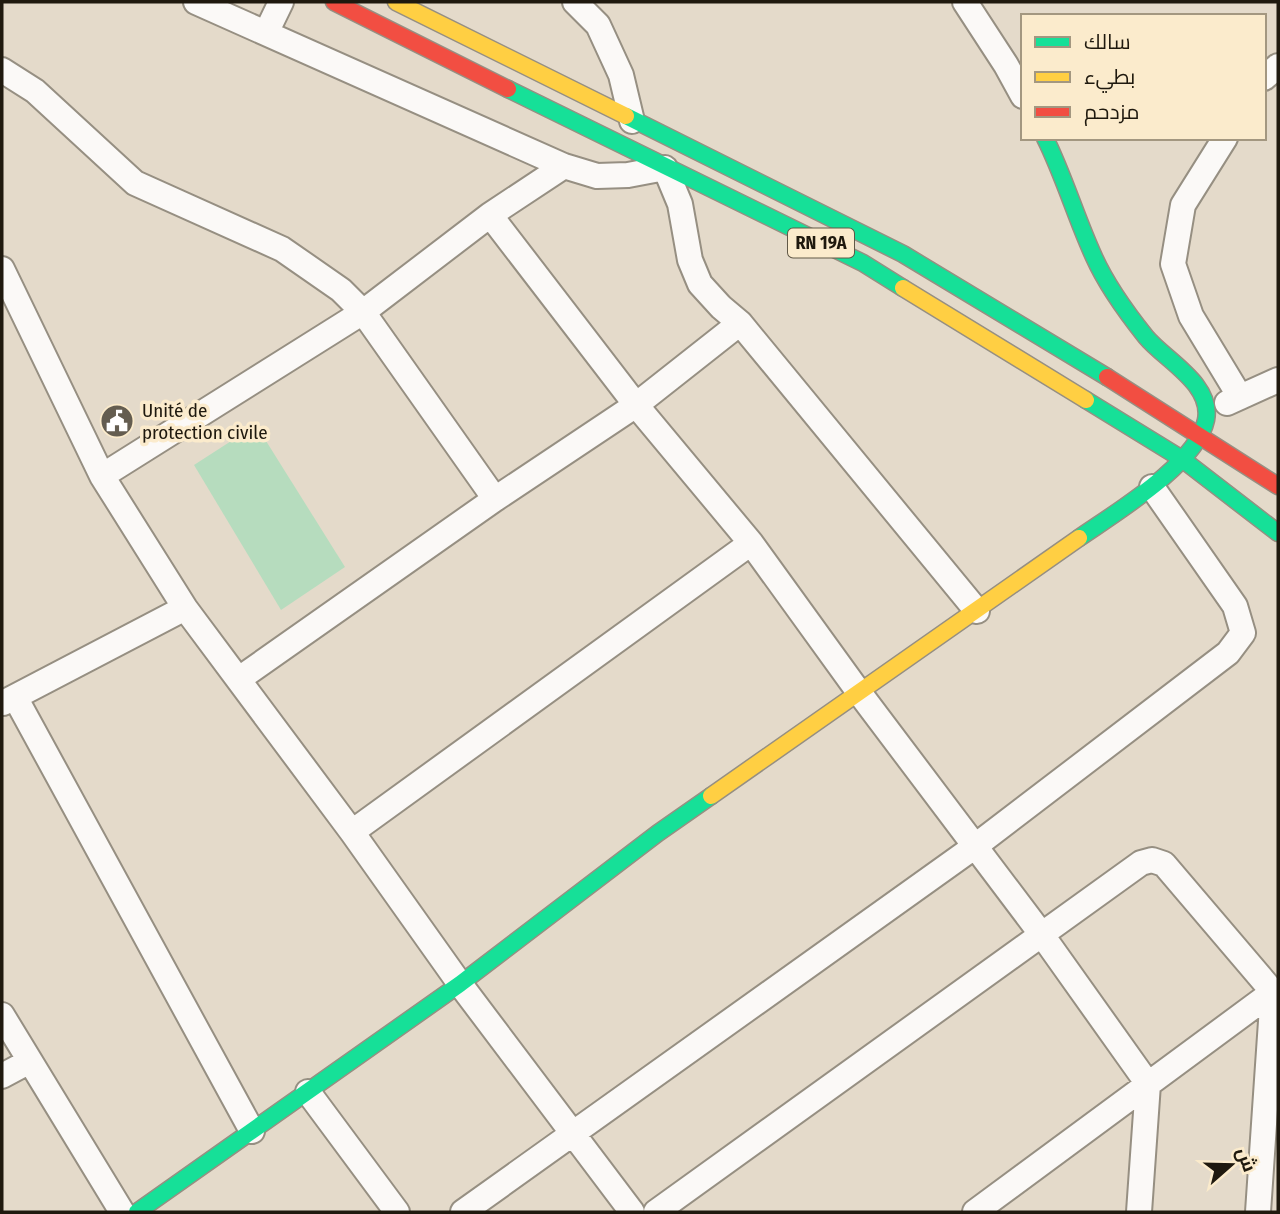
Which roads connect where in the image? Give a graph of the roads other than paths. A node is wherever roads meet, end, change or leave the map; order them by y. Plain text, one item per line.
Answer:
1 (196, 2) edge
2 (281, 2) edge
3 (334, 2) edge
4 (396, 2) edge
5 (575, 2) edge
6 (965, 2) edge
7 (266, 33) junction
8 (2, 70) edge
9 (1021, 92) edge
10 (632, 121) junction
11 (1046, 140) edge
12 (1224, 140) edge
13 (564, 166) junction
14 (665, 168) junction
15 (490, 215) junction
16 (2, 269) edge
17 (363, 312) junction
18 (740, 323) junction
19 (1278, 380) edge
20 (1240, 397) junction
21 (636, 405) junction
22 (1207, 412) junction
23 (1200, 435) junction
24 (1182, 459) junction
25 (102, 476) junction
26 (1152, 486) junction
27 (1278, 486) edge
28 (495, 499) junction
29 (1278, 533) edge
30 (751, 543) junction
31 (185, 608) junction
32 (977, 611) junction
33 (239, 679) junction
34 (858, 691) junction
35 (9, 700) edge
36 (352, 832) junction
37 (974, 847) junction
38 (1042, 935) junction
39 (460, 984) junction
40 (1276, 994) edge
41 (2, 1015) edge
42 (30, 1061) junction
43 (2, 1076) edge
44 (1148, 1084) junction
45 (308, 1091) junction
46 (252, 1130) junction
47 (573, 1133) junction
48 (122, 1212) edge
49 (137, 1212) edge
50 (397, 1212) edge
51 (463, 1212) edge
52 (632, 1212) edge
53 (656, 1212) edge
54 (975, 1212) edge
55 (1139, 1212) edge
56 (1258, 1212) edge

1 - 7 street
2 - 7 street
3 - 14 main road, RN 19A
4 - 10 main road, RN 19A
5 - 10 street
6 - 9 street
7 - 13 street
8 - 17 street
10 - 23 main road, RN 19A
11 - 22 main road
12 - 20 street
13 - 14 street
13 - 15 street
14 - 18 street
14 - 24 main road, RN 19A
15 - 17 street
15 - 21 street
16 - 25 street
17 - 25 street
17 - 28 street
18 - 21 street
18 - 32 street
19 - 20 street
20 - 22 street
21 - 28 street
21 - 30 street
22 - 23 main road
23 - 24 main road
23 - 27 main road, RN 19A
24 - 26 main road
24 - 29 main road, RN 19A
25 - 31 street
26 - 32 main road
26 - 37 street
28 - 33 street
30 - 34 street
30 - 36 street
31 - 33 street
31 - 35 street
32 - 34 main road
33 - 36 street
34 - 37 street
34 - 39 main road
35 - 46 street
36 - 39 street
37 - 38 street
37 - 47 street
38 - 40 street
38 - 44 street
38 - 53 street
39 - 45 main road
39 - 47 street
40 - 44 street
40 - 56 street
41 - 42 street
42 - 43 street
42 - 48 street
44 - 54 street
44 - 55 street
45 - 46 main road
45 - 50 street
46 - 49 main road
47 - 51 street
47 - 52 street

